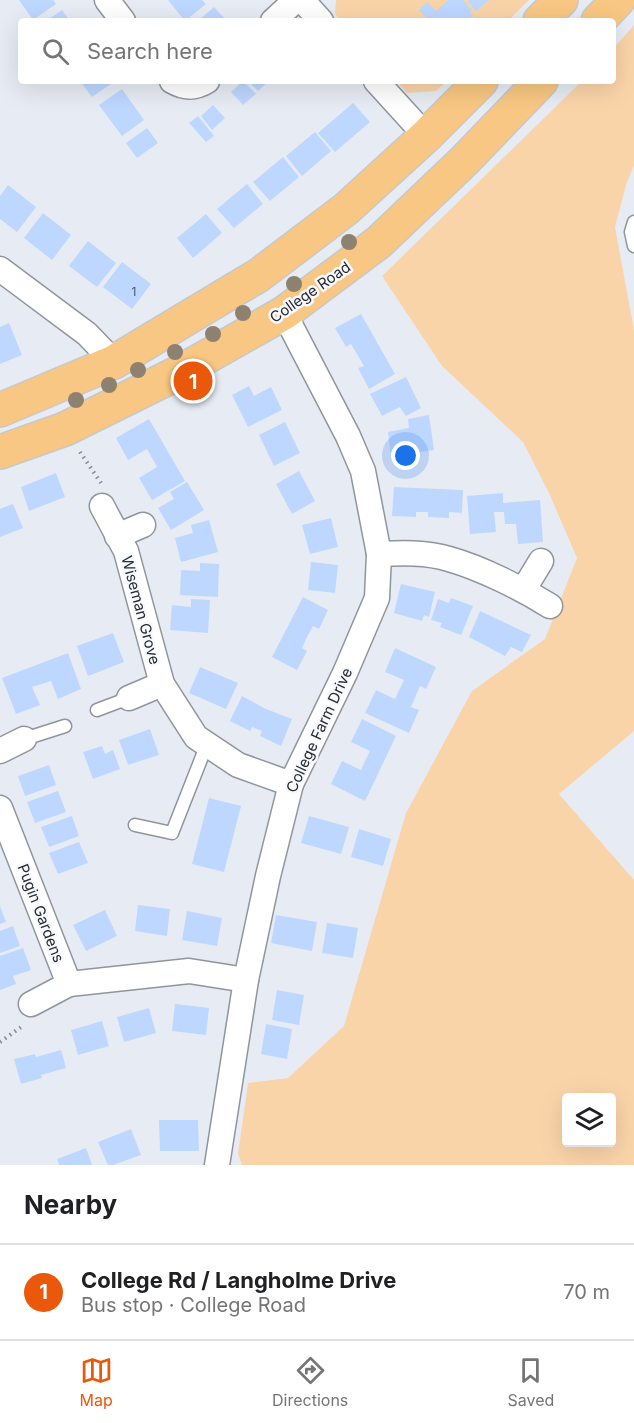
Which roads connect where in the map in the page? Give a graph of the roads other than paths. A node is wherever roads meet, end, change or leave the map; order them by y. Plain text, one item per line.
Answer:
1 (107, 0) edge
2 (296, 0) edge
3 (302, 0) edge
4 (561, 0) edge
5 (618, 0) edge
6 (121, 18) edge
7 (276, 18) edge
8 (318, 18) edge
9 (543, 18) edge
10 (601, 18) edge
11 (178, 84) edge
12 (200, 84) edge
13 (379, 84) edge
14 (478, 84) edge
15 (538, 84) edge
16 (426, 136) junction
17 (634, 222) edge
18 (634, 246) edge
19 (0, 269) edge
20 (284, 314) junction
21 (114, 362) junction
22 (42, 394) junction
23 (0, 410) edge
24 (65, 429) junction
25 (0, 453) edge
26 (102, 506) road end
27 (143, 525) dead end
28 (117, 536) junction
29 (379, 554) junction
30 (541, 561) dead end
31 (524, 589) junction
32 (550, 606) dead end
33 (162, 684) junction
34 (129, 698) joint
35 (97, 710) dead end
36 (65, 726) dead end
37 (23, 740) joint
38 (207, 744) junction
39 (0, 751) edge
40 (291, 784) junction
41 (0, 808) edge
42 (135, 825) dead end
43 (246, 980) junction
44 (69, 984) junction
45 (31, 1004) dead end
46 (217, 1165) edge

1 - 6 street
2 - 7 street
3 - 8 street
4 - 9 main road
5 - 10 main road
11 - 12 street
13 - 16 street
14 - 16 main road
15 - 20 main road, College Road
16 - 21 main road
17 - 18 lane
19 - 21 street
20 - 24 main road, College Road
20 - 29 street, College Farm Drive
21 - 22 main road
22 - 23 main road
22 - 24 main road
24 - 25 main road, College Road
26 - 28 street, Wiseman Grove
27 - 28 street
28 - 33 street, Wiseman Grove
29 - 31 street
29 - 40 street, College Farm Drive
30 - 31 street
31 - 32 street
33 - 34 street, Wiseman Grove
33 - 38 street, Wiseman Grove
34 - 35 lane
36 - 37 lane
37 - 39 street
38 - 40 street, Wiseman Grove
38 - 42 lane
40 - 43 street, College Farm Drive
41 - 44 street, Pugin Gardens
43 - 44 street
43 - 46 street, College Farm Drive
44 - 45 street

